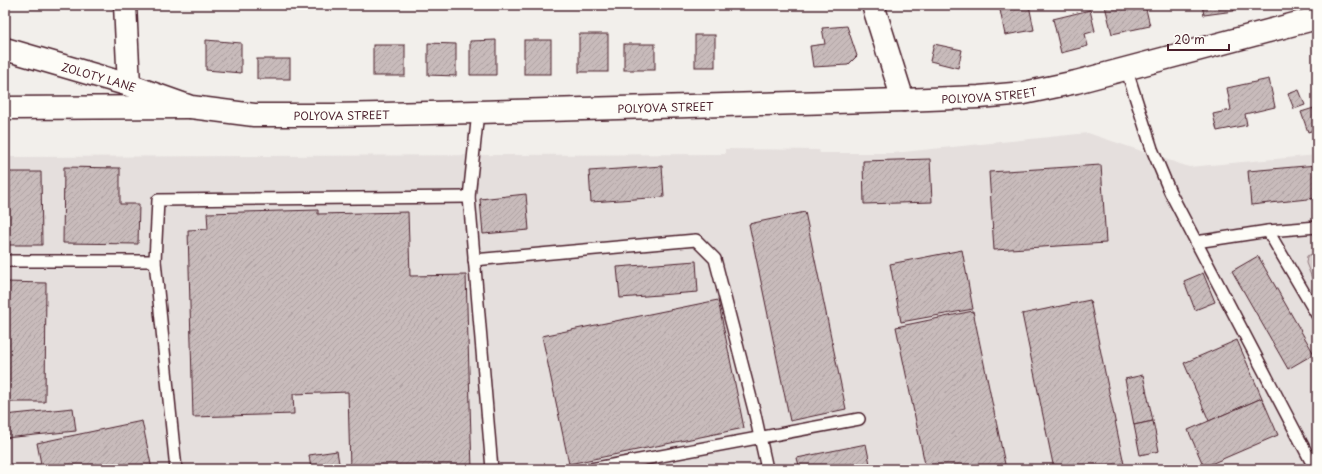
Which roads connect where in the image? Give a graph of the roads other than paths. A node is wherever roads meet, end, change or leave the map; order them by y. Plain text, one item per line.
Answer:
1 (125, 5) edge
2 (873, 5) edge
3 (1317, 18) edge
4 (5, 49) edge
5 (1126, 68) junction
6 (129, 85) junction
7 (903, 100) junction
8 (191, 107) junction
9 (5, 108) edge
10 (478, 112) junction
11 (469, 197) junction
12 (1317, 227) edge
13 (1268, 231) junction
14 (1196, 242) junction
15 (474, 260) junction
16 (5, 261) edge
17 (155, 261) junction
18 (1317, 315) edge
19 (859, 419) dead end
20 (760, 437) junction
21 (176, 469) edge
22 (492, 469) edge
23 (591, 469) edge
24 (767, 469) edge
25 (1315, 469) edge

1 - 6 main road
2 - 7 main road
3 - 5 main road, POLYOVA STREET
4 - 6 main road, ZOLOTY LANE
5 - 7 main road, POLYOVA STREET
5 - 14 lane
6 - 8 main road, ZOLOTY LANE
7 - 10 main road, POLYOVA STREET
8 - 9 main road, POLYOVA STREET
8 - 10 main road, POLYOVA STREET
10 - 11 lane
11 - 15 lane
11 - 17 lane
12 - 13 lane
13 - 14 lane
13 - 18 lane
14 - 25 lane
15 - 20 lane
15 - 22 lane
16 - 17 lane
17 - 21 lane
19 - 20 lane
20 - 23 lane
20 - 24 lane

